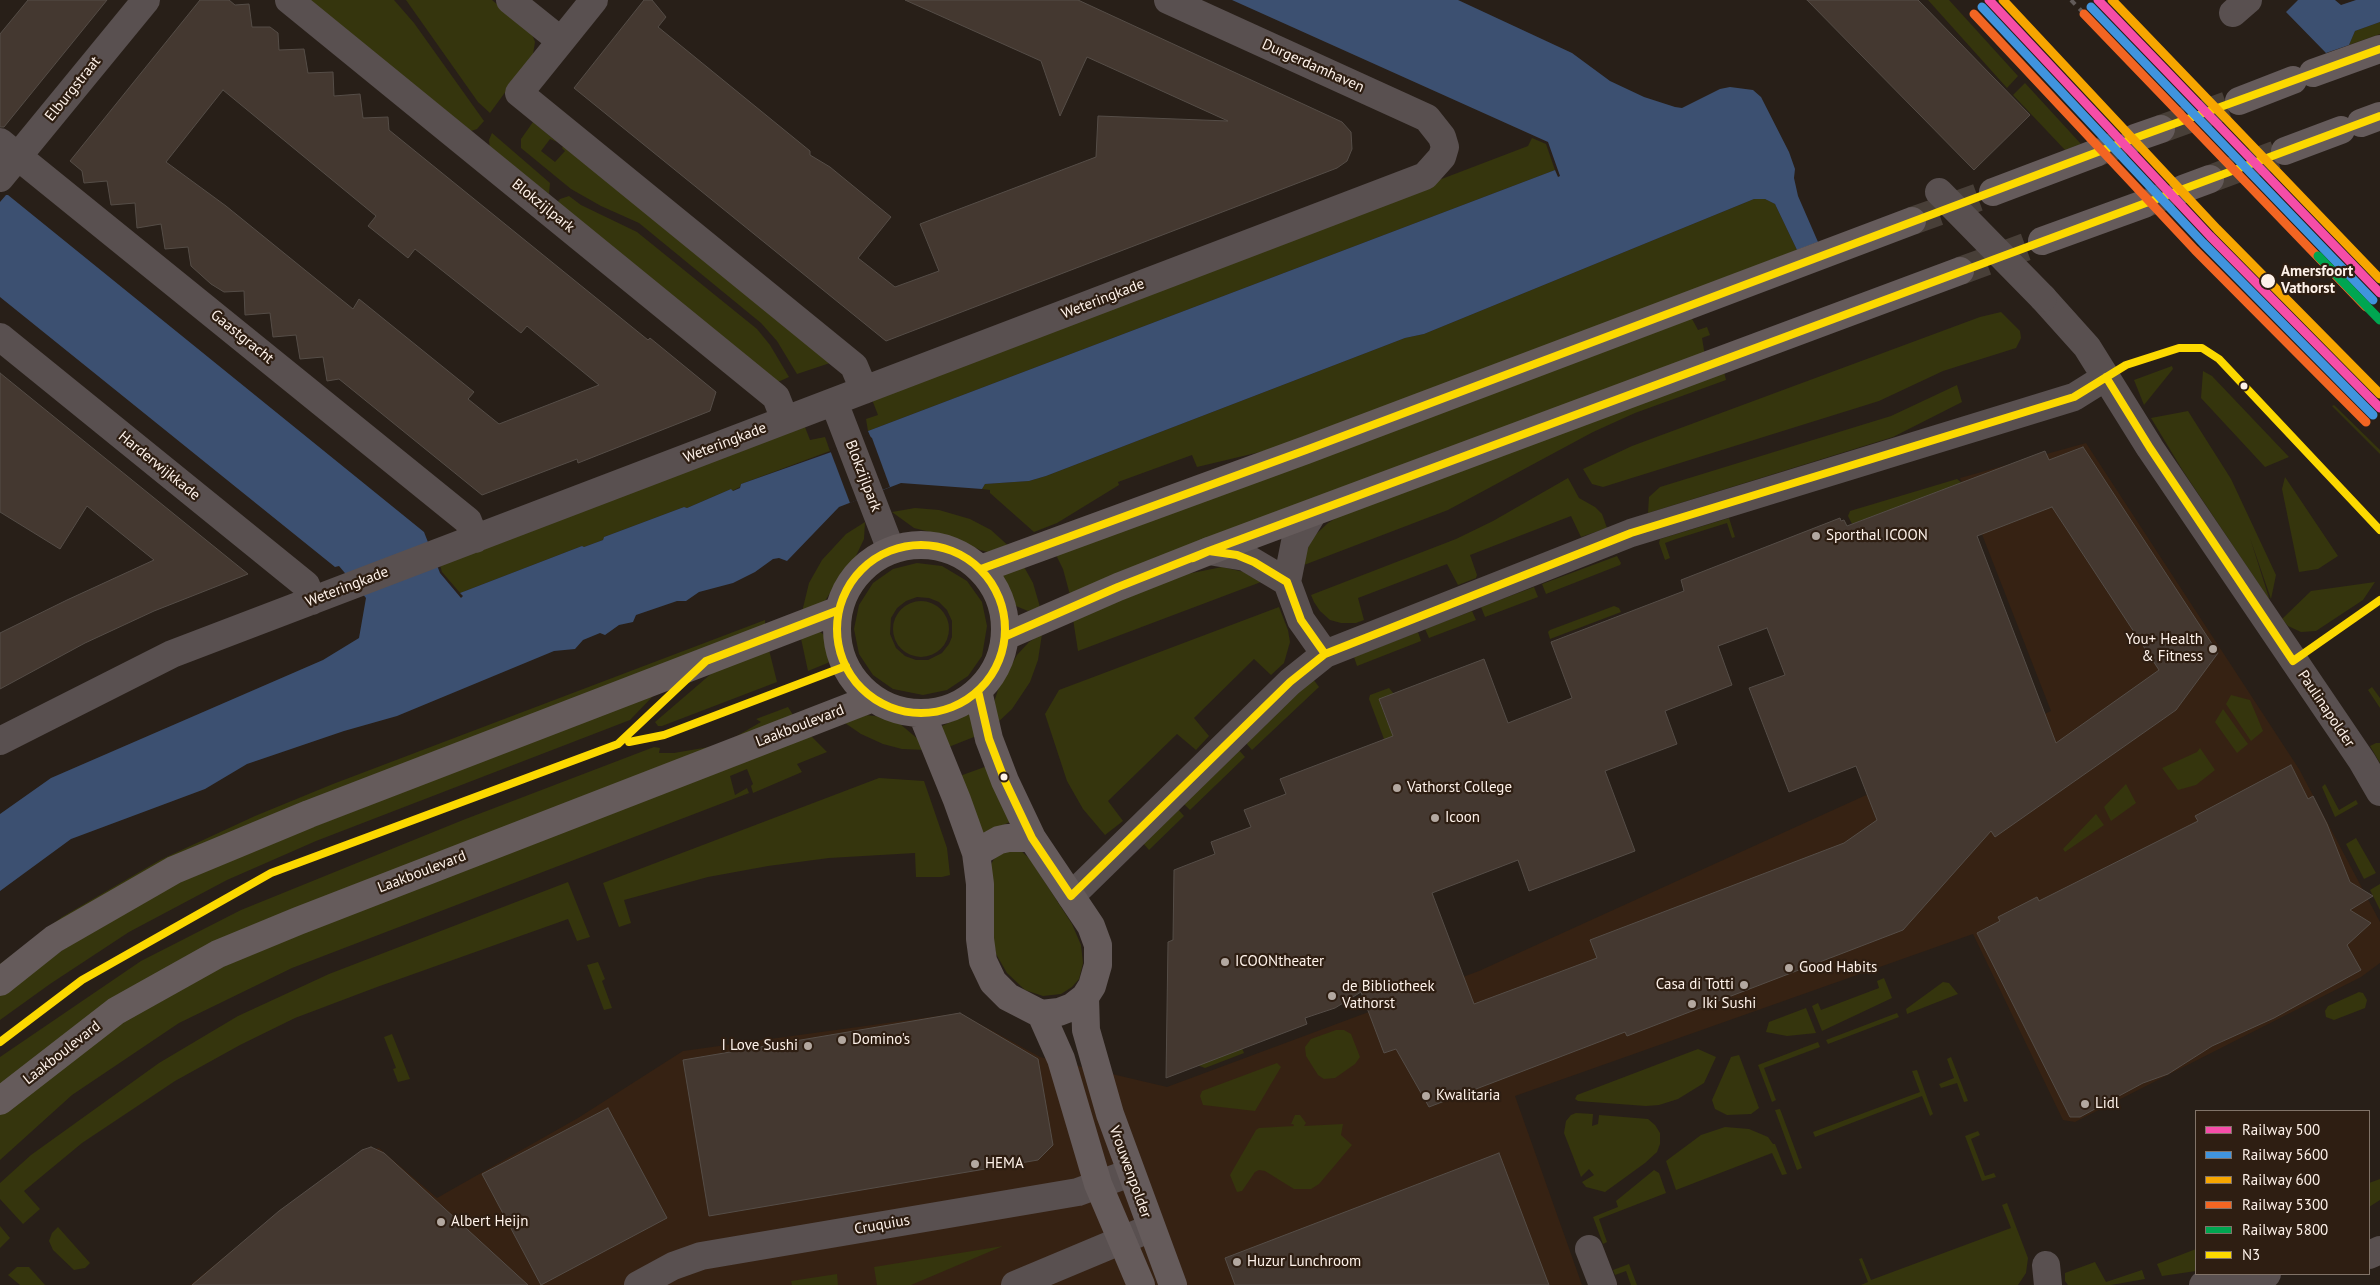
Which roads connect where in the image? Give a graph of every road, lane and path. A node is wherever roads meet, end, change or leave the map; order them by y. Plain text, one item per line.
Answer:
1 (146, 0) edge
2 (289, 0) edge
3 (510, 0) edge
4 (594, 0) edge
5 (1168, 0) edge
6 (561, 41) junction
7 (2380, 50) edge
8 (2239, 101) tunnel mouth
9 (2361, 123) edge
10 (2161, 129) tunnel mouth
11 (2135, 138) tunnel mouth
12 (1445, 147) joint
13 (9, 149) edge
14 (2285, 151) tunnel mouth
15 (2096, 153) tunnel mouth
16 (0, 178) edge
17 (2210, 179) tunnel mouth
18 (2183, 189) tunnel mouth
19 (1939, 192) dead end
20 (1993, 192) tunnel mouth
21 (2144, 204) tunnel mouth
22 (1912, 221) tunnel mouth
23 (2042, 241) tunnel mouth
24 (1960, 271) tunnel mouth
25 (0, 337) edge
26 (2106, 377) junction
27 (864, 390) junction
28 (834, 402) junction
29 (785, 420) junction
30 (1313, 513) junction
31 (475, 539) junction
32 (891, 550) junction
33 (1209, 551) junction
34 (981, 570) junction
35 (1287, 582) junction
36 (312, 600) junction
37 (839, 610) junction
38 (1006, 636) junction
39 (1324, 654) junction
40 (978, 691) junction
41 (873, 698) junction
42 (922, 714) junction
43 (0, 741) edge
44 (2380, 792) edge
45 (1032, 838) junction
46 (976, 853) junction
47 (1071, 896) junction
48 (0, 982) edge
49 (1085, 997) junction
50 (1040, 1014) junction
51 (0, 1102) edge
52 (1130, 1173) junction
53 (1098, 1184) junction
54 (1151, 1228) junction
55 (1121, 1239) junction
56 (1589, 1249) dead end
57 (2261, 1275) edge
58 (638, 1285) edge
59 (1015, 1285) edge
60 (1141, 1285) edge
61 (1174, 1285) edge
62 (1603, 1285) edge
63 (2203, 1285) edge

1 - 13 street, Elburgstraat
2 - 29 street, Blokzijlpark
3 - 6 street
4 - 6 street
5 - 12 street, Durgerdamhaven
6 - 27 street
7 - 8 main road
9 - 14 main road
10 - 11 main road
12 - 27 street, Weteringkade
13 - 16 street, Elburgstraat
13 - 31 street, Gaastgracht
15 - 20 main road
17 - 18 main road
19 - 26 street, Paulinapolder, bridge
21 - 23 main road
22 - 34 main road
24 - 30 main road
25 - 36 street, Harderwijkkade
26 - 39 street
26 - 44 street, Paulinapolder
27 - 28 street, Weteringkade
28 - 29 street, Weteringkade
28 - 32 street, Blokzijlpark
29 - 31 street, Weteringkade
30 - 33 main road
30 - 35 street
31 - 36 street, Weteringkade
32 - 34 main road
32 - 37 main road
33 - 35 street
33 - 38 main road
34 - 38 main road
35 - 39 street
36 - 43 street, Weteringkade
37 - 41 main road
37 - 48 main road
38 - 40 main road
39 - 47 street
40 - 42 main road
40 - 45 main road, Vrouwenpolder
41 - 42 main road
41 - 51 main road, Laakboulevard
42 - 46 main road
45 - 46 main road
45 - 47 main road, Vrouwenpolder
46 - 50 main road
47 - 49 main road, Vrouwenpolder
49 - 50 main road
49 - 52 main road, Vrouwenpolder
50 - 53 main road, Vrouwenpolder
52 - 53 street, Cruquius
52 - 54 main road, Vrouwenpolder
53 - 55 main road, Vrouwenpolder
53 - 58 street, Cruquius
54 - 55 street
54 - 61 main road, Vrouwenpolder
55 - 59 street
55 - 60 main road, Vrouwenpolder
56 - 62 street
57 - 63 street

